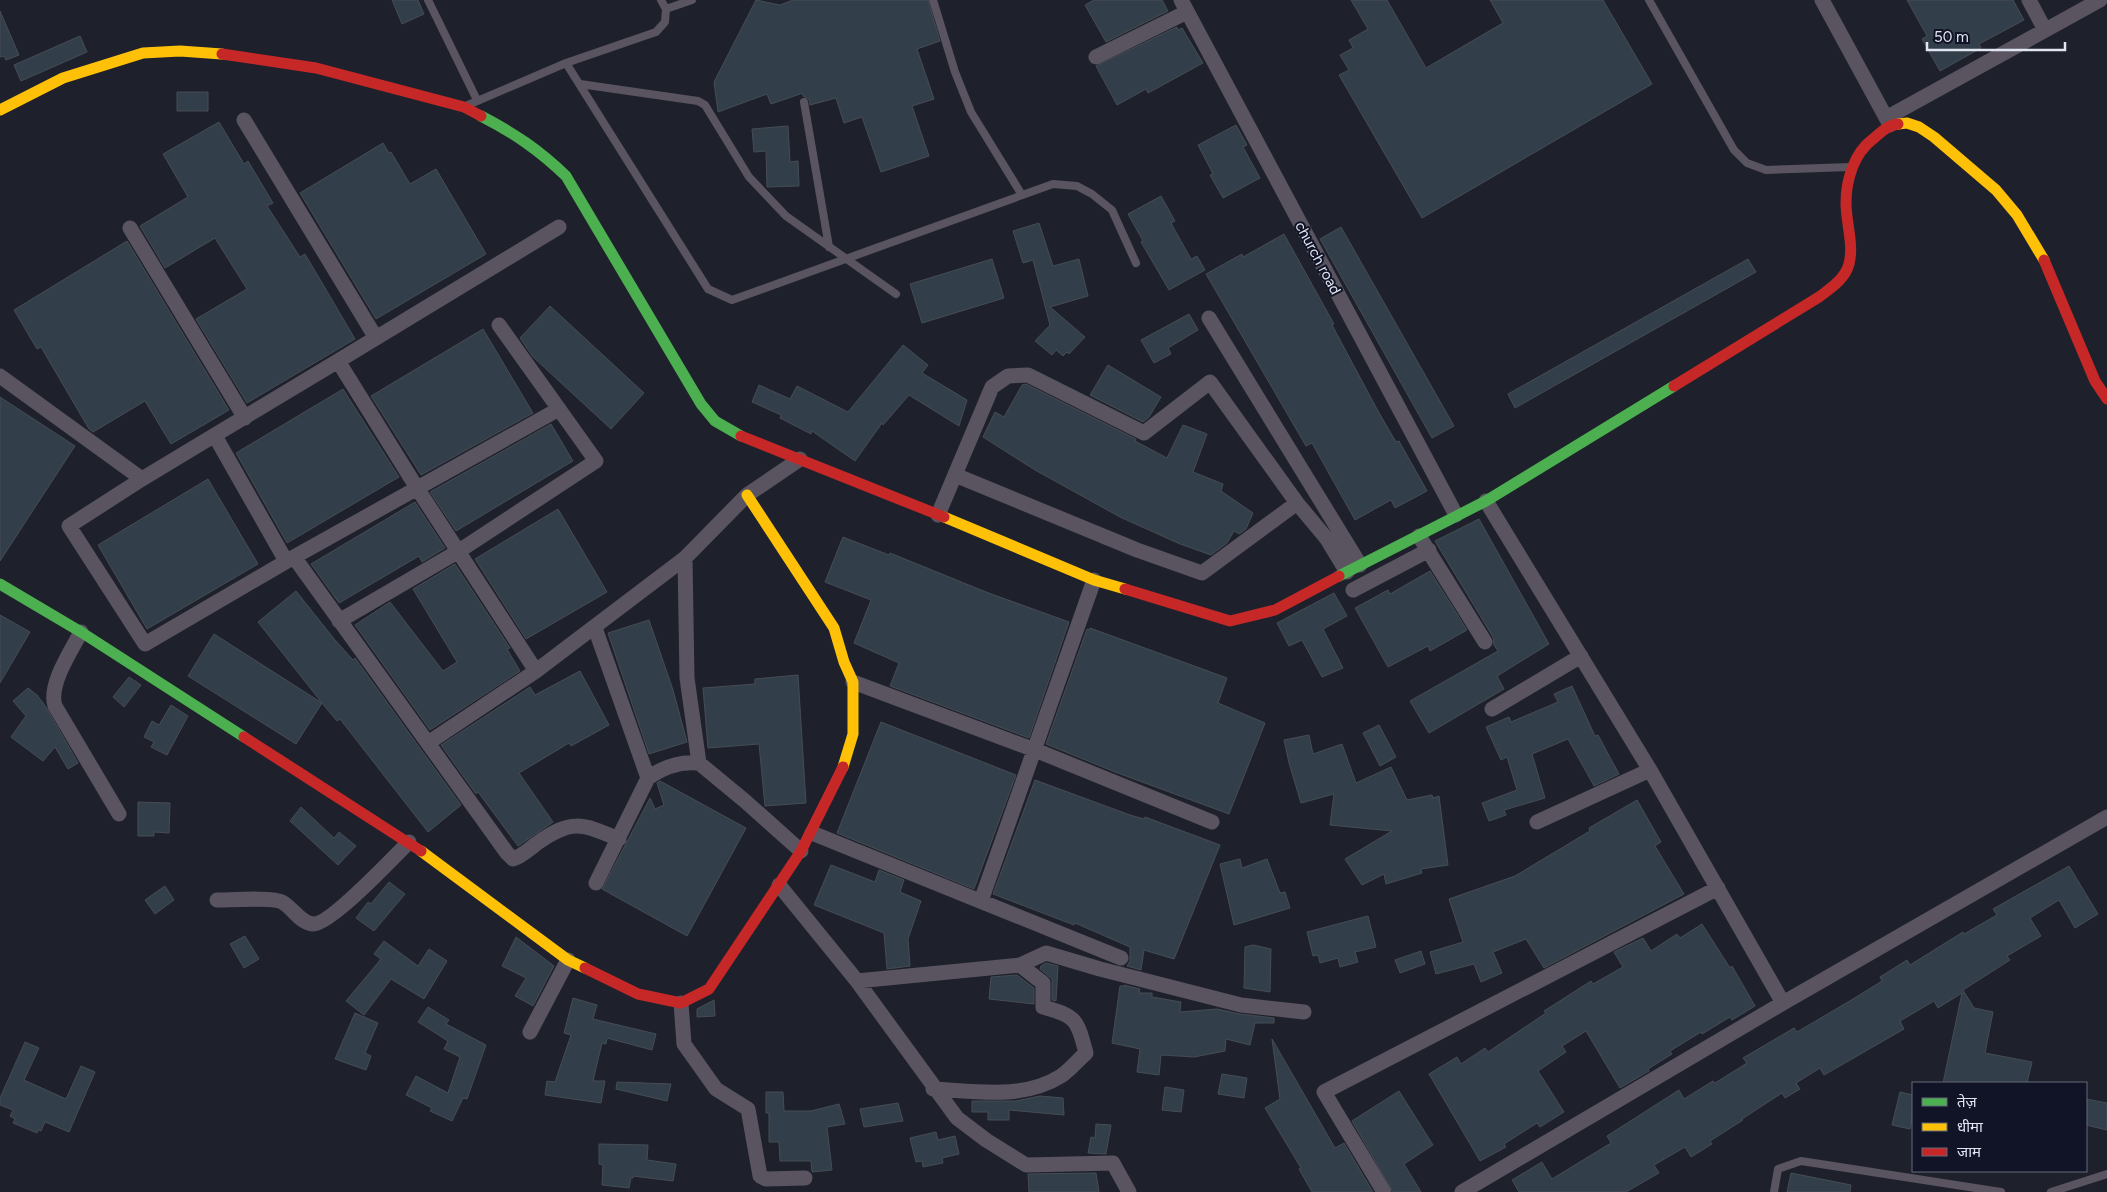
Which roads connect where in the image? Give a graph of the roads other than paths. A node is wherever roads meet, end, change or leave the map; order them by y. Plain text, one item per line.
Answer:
1 (428, 0) edge
2 (661, 0) edge
3 (692, 0) edge
4 (933, 0) edge
5 (1649, 0) edge
6 (1822, 0) edge
7 (2029, 0) edge
8 (2100, 0) edge
9 (1184, 6) edge
10 (666, 9) junction
11 (2045, 30) junction
12 (1096, 57) dead end
13 (566, 63) junction
14 (580, 84) junction
15 (477, 100) junction
16 (804, 102) dead end
17 (464, 107) junction
18 (0, 110) edge
19 (244, 120) dead end
20 (1888, 122) junction
21 (1852, 167) junction
22 (1022, 195) junction
23 (559, 227) dead end
24 (130, 228) dead end
25 (829, 247) junction
26 (847, 259) junction
27 (1136, 264) dead end
28 (896, 294) dead end
29 (1209, 318) dead end
30 (499, 325) dead end
31 (376, 338) junction
32 (338, 361) junction
33 (0, 376) edge
34 (2107, 399) edge
35 (558, 409) junction
36 (245, 418) junction
37 (215, 436) junction
38 (800, 459) junction
39 (955, 475) junction
40 (142, 479) junction
41 (417, 488) junction
42 (747, 495) junction
43 (1486, 501) junction
44 (1297, 503) junction
45 (938, 514) junction
46 (1456, 515) junction
47 (1419, 536) junction
48 (1429, 550) junction
49 (459, 551) junction
50 (685, 558) junction
51 (290, 559) junction
52 (1360, 565) junction
53 (1347, 572) junction
54 (1094, 580) junction
55 (0, 584) edge
56 (1353, 590) dead end
57 (339, 620) junction
58 (595, 628) junction
59 (81, 632) junction
60 (1485, 642) dead end
61 (1581, 656) junction
62 (536, 671) junction
63 (852, 682) junction
64 (1492, 709) dead end
65 (428, 743) junction
66 (1035, 750) junction
67 (699, 763) junction
68 (1650, 770) junction
69 (648, 778) junction
70 (119, 814) dead end
71 (2107, 817) edge
72 (1212, 822) dead end
73 (1537, 822) dead end
74 (812, 833) junction
75 (619, 839) junction
76 (409, 842) junction
77 (801, 851) junction
78 (596, 882) dead end
79 (779, 885) junction
80 (1718, 888) junction
81 (216, 900) dead end
82 (981, 901) junction
83 (1122, 958) dead end
84 (568, 960) junction
85 (1020, 965) junction
86 (857, 980) junction
87 (681, 1003) junction
88 (1783, 1003) junction
89 (1304, 1012) dead end
90 (530, 1032) dead end
91 (934, 1089) junction
92 (2107, 1174) edge
93 (806, 1178) dead end
94 (1129, 1192) edge
95 (1384, 1192) edge
96 (1462, 1192) edge
97 (1774, 1192) edge
98 (2001, 1192) edge
99 (2051, 1192) edge

1 - 15 lane
2 - 10 lane
3 - 10 lane
4 - 22 lane
5 - 21 lane
6 - 20 street
7 - 11 street
8 - 11 street
9 - 12 street
9 - 46 street, church road
10 - 13 lane
11 - 20 street
13 - 14 lane
13 - 15 lane
14 - 25 lane
14 - 26 lane
15 - 17 lane
16 - 25 lane
17 - 18 street
17 - 38 street
19 - 31 street
20 - 21 street
20 - 34 street
21 - 43 street
22 - 26 lane
22 - 27 lane
23 - 31 street
24 - 36 street
25 - 26 lane
26 - 28 lane
29 - 52 street
30 - 35 street
31 - 32 street
32 - 36 street
32 - 41 street
33 - 40 street
35 - 41 street
35 - 49 street
36 - 37 street
37 - 40 street
37 - 51 street
38 - 42 street
38 - 45 street
39 - 44 street
39 - 44 street
39 - 45 street
40 - 51 street
41 - 49 street
41 - 51 street
42 - 50 street
42 - 63 street
43 - 46 street
43 - 61 street
44 - 53 street
45 - 54 street
46 - 47 street
47 - 48 street
47 - 52 street
48 - 56 street
48 - 60 street
49 - 57 street
49 - 62 street
50 - 58 street
50 - 67 street
51 - 57 street
52 - 53 street
53 - 54 street
54 - 66 street
55 - 59 street
57 - 65 street
58 - 62 street
58 - 69 street
59 - 70 street
59 - 76 street
61 - 64 street
61 - 68 street
62 - 65 street
63 - 66 street
63 - 74 street
65 - 75 street
66 - 72 street
66 - 82 street
67 - 69 street
67 - 77 street
68 - 73 street
68 - 80 street
69 - 75 street
71 - 88 street
74 - 77 street
74 - 82 street
75 - 78 street
76 - 81 street
76 - 84 street
77 - 79 street
79 - 86 street
79 - 87 street
80 - 88 street
80 - 95 street
82 - 83 street
84 - 87 street
84 - 90 street
85 - 86 street
85 - 89 street
85 - 91 street
86 - 91 street
87 - 93 street
88 - 96 street
91 - 94 street
92 - 99 lane
97 - 98 lane

